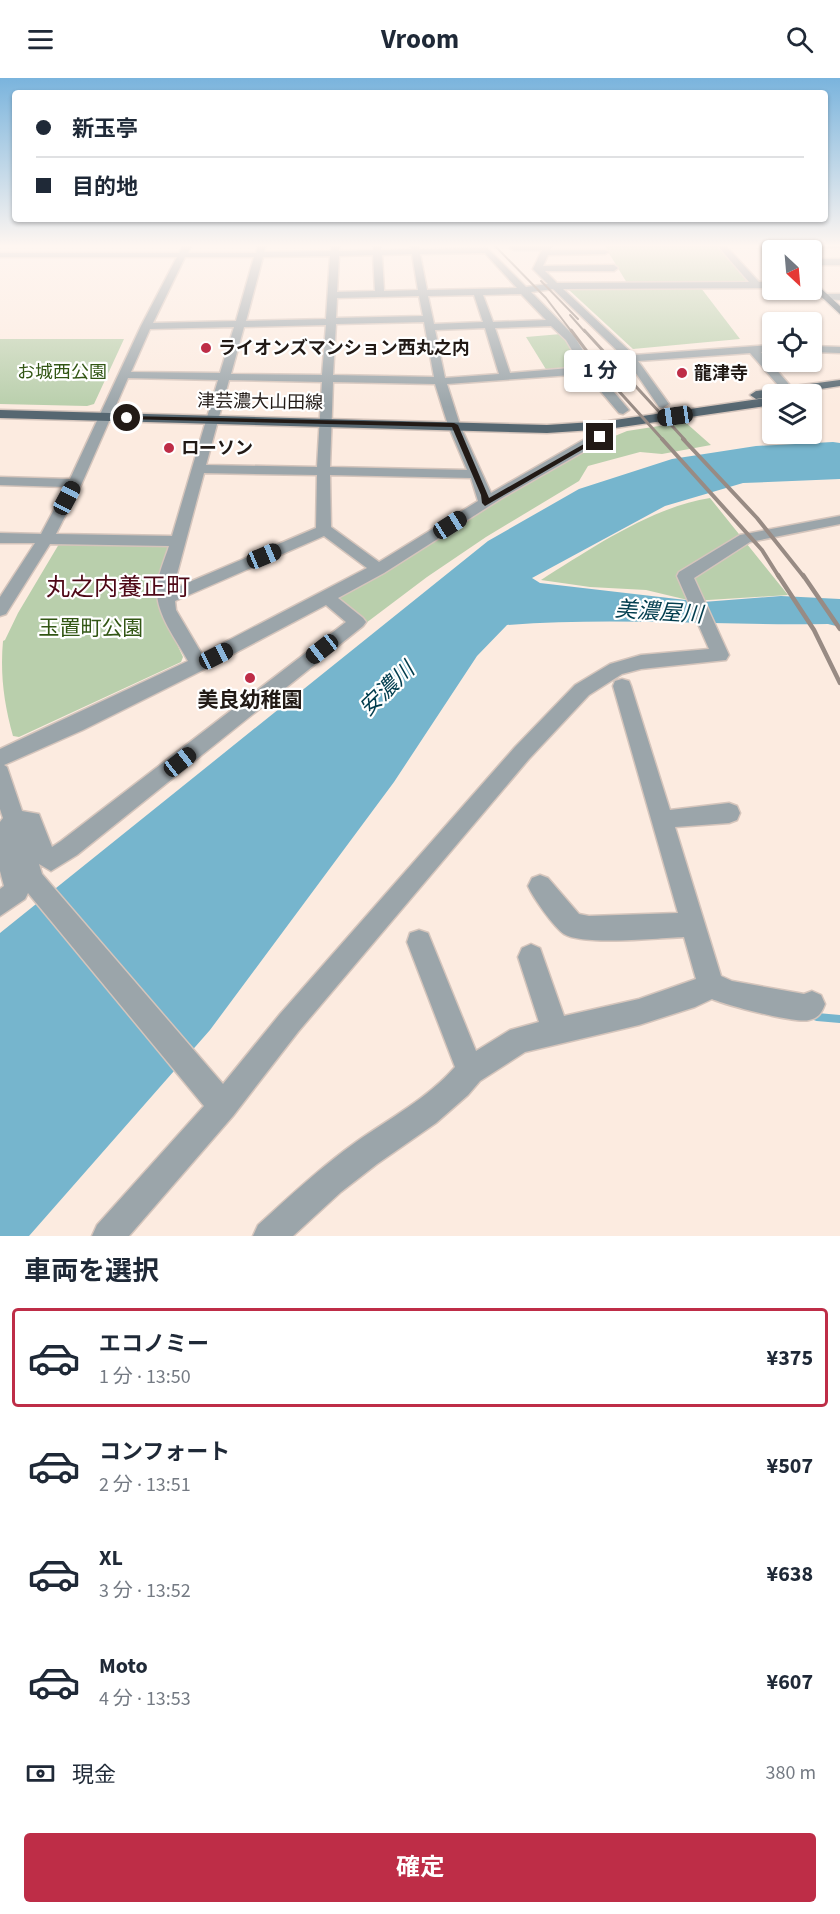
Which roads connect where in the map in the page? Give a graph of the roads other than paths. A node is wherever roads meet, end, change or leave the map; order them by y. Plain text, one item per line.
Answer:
1 (160, 299) edge
2 (246, 299) edge
3 (332, 299) edge
4 (425, 299) edge
5 (480, 299) edge
6 (532, 299) edge
7 (570, 299) edge
8 (828, 299) edge
9 (840, 311) edge
10 (331, 321) junction
11 (239, 323) junction
12 (429, 323) junction
13 (554, 323) junction
14 (489, 325) junction
15 (146, 326) junction
16 (752, 348) junction
17 (762, 348) edge
18 (822, 349) edge
19 (840, 350) edge
20 (631, 358) junction
21 (588, 370) junction
22 (124, 375) junction
23 (223, 376) junction
24 (506, 377) junction
25 (327, 379) junction
26 (440, 381) junction
27 (840, 383) edge
28 (783, 384) edge
29 (822, 385) edge
30 (840, 392) edge
31 (762, 394) edge
32 (822, 395) edge
33 (762, 402) edge
34 (663, 404) dead end
35 (623, 410) dead end
36 (0, 414) edge
37 (106, 417) junction
38 (212, 419) junction
39 (325, 422) junction
40 (454, 425) junction
41 (520, 427) junction
42 (604, 432) dead end
43 (198, 469) junction
44 (324, 471) junction
45 (475, 474) junction
46 (0, 481) edge
47 (75, 483) junction
48 (485, 503) junction
49 (840, 519) edge
50 (324, 530) junction
51 (0, 538) edge
52 (46, 538) junction
53 (179, 541) junction
54 (378, 569) junction
55 (327, 597) junction
56 (165, 599) junction
57 (0, 610) edge
58 (199, 664) junction
59 (622, 686) dead end
60 (0, 758) edge
61 (0, 773) edge
62 (729, 813) dead end
63 (662, 822) junction
64 (9, 835) edge
65 (540, 886) dead end
66 (0, 904) edge
67 (693, 926) junction
68 (419, 942) dead end
69 (531, 957) dead end
70 (711, 985) junction
71 (812, 1004) dead end
72 (555, 1030) junction
73 (470, 1071) junction
74 (223, 1106) junction
75 (108, 1236) edge
76 (269, 1236) edge

1 - 15 street
2 - 11 street
3 - 10 street
4 - 12 street
5 - 14 street
6 - 13 street
7 - 20 street
8 - 9 main road
10 - 11 street
10 - 12 street
10 - 25 street
11 - 15 street
11 - 23 street
12 - 14 street
12 - 26 street
13 - 14 street
13 - 21 street
14 - 24 street
15 - 22 street
16 - 17 street
16 - 20 street
16 - 28 street
18 - 19 street
20 - 34 street
21 - 24 street
21 - 35 street
22 - 23 street
22 - 37 street
23 - 25 street
23 - 38 street
24 - 26 street
25 - 26 street
25 - 39 street
26 - 40 street
27 - 29 main road, 津芸濃大山田線
30 - 32 main road
31 - 41 main road, 津芸濃大山田線
33 - 41 main road, 津芸濃大山田線
36 - 37 main road, 津芸濃大山田線
37 - 38 main road, 津芸濃大山田線
37 - 47 street
38 - 39 main road, 津芸濃大山田線
38 - 43 street
39 - 40 main road, 津芸濃大山田線
39 - 44 street
40 - 41 main road, 津芸濃大山田線
40 - 45 street
42 - 48 street
43 - 44 street
43 - 53 street
44 - 45 street
44 - 50 street
45 - 48 street
46 - 47 street
47 - 52 street
48 - 54 street
49 - 74 street
50 - 54 street
50 - 56 street
51 - 52 street
52 - 53 street
52 - 57 street
53 - 56 street
54 - 55 street
55 - 58 street
55 - 64 street
56 - 58 street
58 - 60 street
59 - 63 street
61 - 64 street
62 - 63 street
63 - 67 street
64 - 66 street
64 - 74 street
65 - 67 street
67 - 70 street
68 - 73 street
69 - 72 street
70 - 71 street
70 - 72 street
72 - 73 street
73 - 76 street
74 - 75 street

